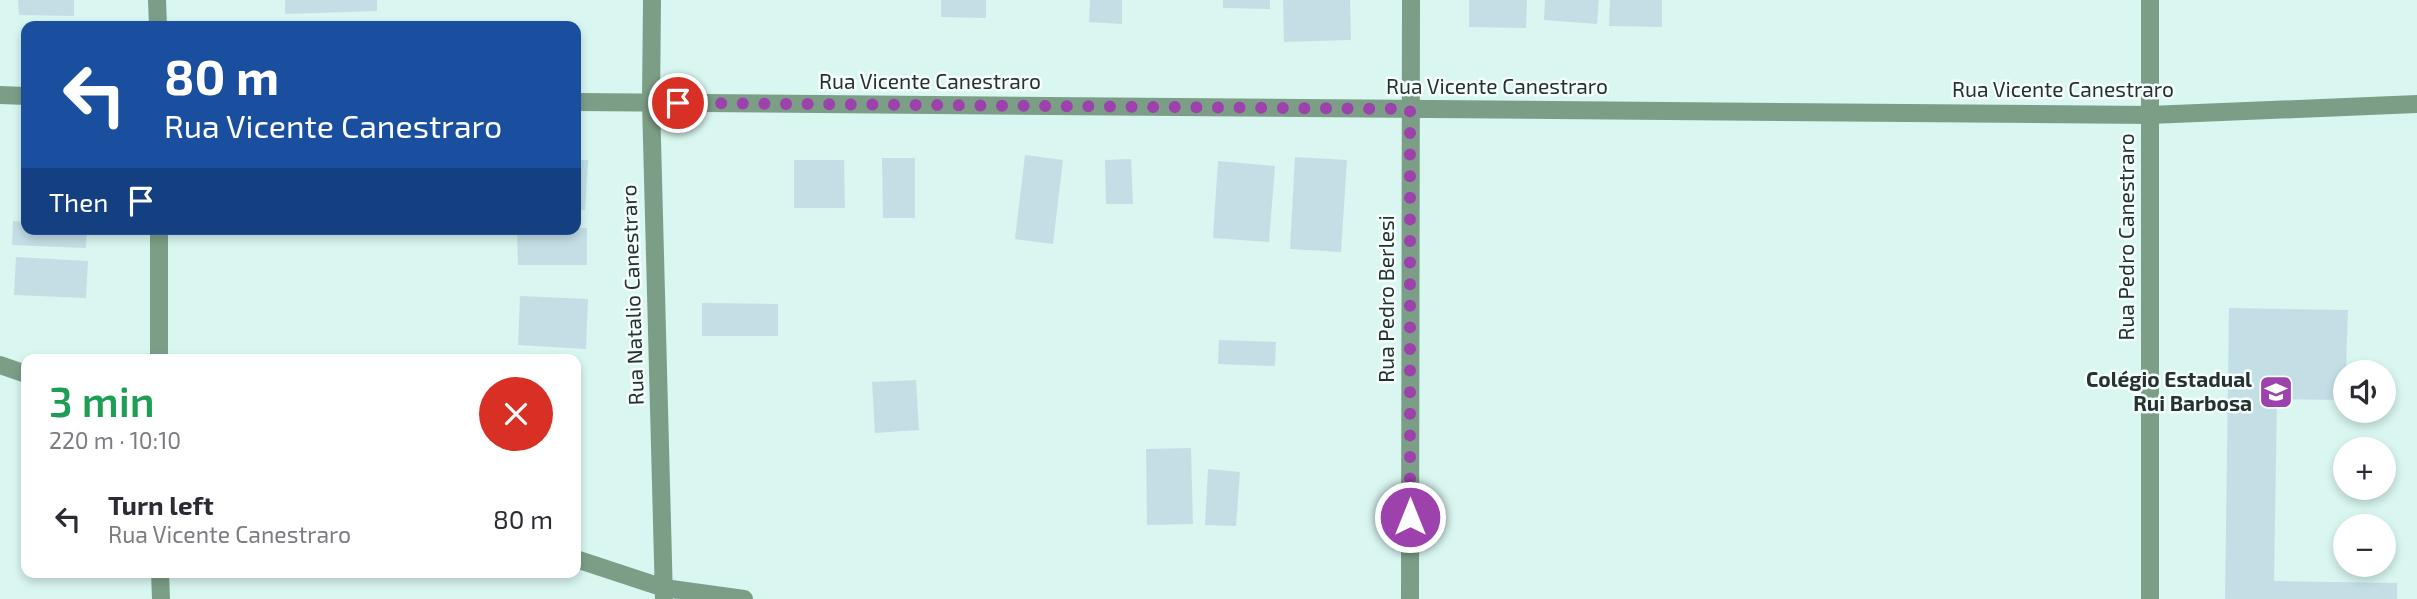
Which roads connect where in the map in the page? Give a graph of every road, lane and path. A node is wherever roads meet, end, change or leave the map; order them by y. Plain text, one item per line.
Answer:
1 (158, 0) edge
2 (652, 0) edge
3 (1411, 0) edge
4 (2150, 0) edge
5 (158, 21) edge
6 (0, 95) edge
7 (21, 96) edge
8 (581, 102) edge
9 (651, 102) junction
10 (2417, 104) edge
11 (1410, 109) junction
12 (2150, 115) junction
13 (159, 235) edge
14 (159, 354) edge
15 (0, 365) edge
16 (21, 372) edge
17 (581, 561) edge
18 (160, 578) edge
19 (664, 594) edge
20 (161, 599) edge
21 (744, 599) edge
22 (1410, 599) edge
23 (2150, 599) edge

1 - 5 street
2 - 9 street, Rua Natalio Canestraro
3 - 11 street, Rua Pedro Berlesi
4 - 12 street, Rua Pedro Canestraro
6 - 7 street
8 - 9 street, Rua Vicente Canestraro
9 - 11 street, Rua Vicente Canestraro
9 - 19 street, Rua Natalio Canestraro
10 - 12 street, Rua Vicente Canestraro
11 - 12 street, Rua Vicente Canestraro
11 - 22 street, Rua Pedro Berlesi
12 - 23 street, Rua Pedro Canestraro
13 - 14 street
15 - 16 street
17 - 19 street
18 - 20 street
19 - 21 street

